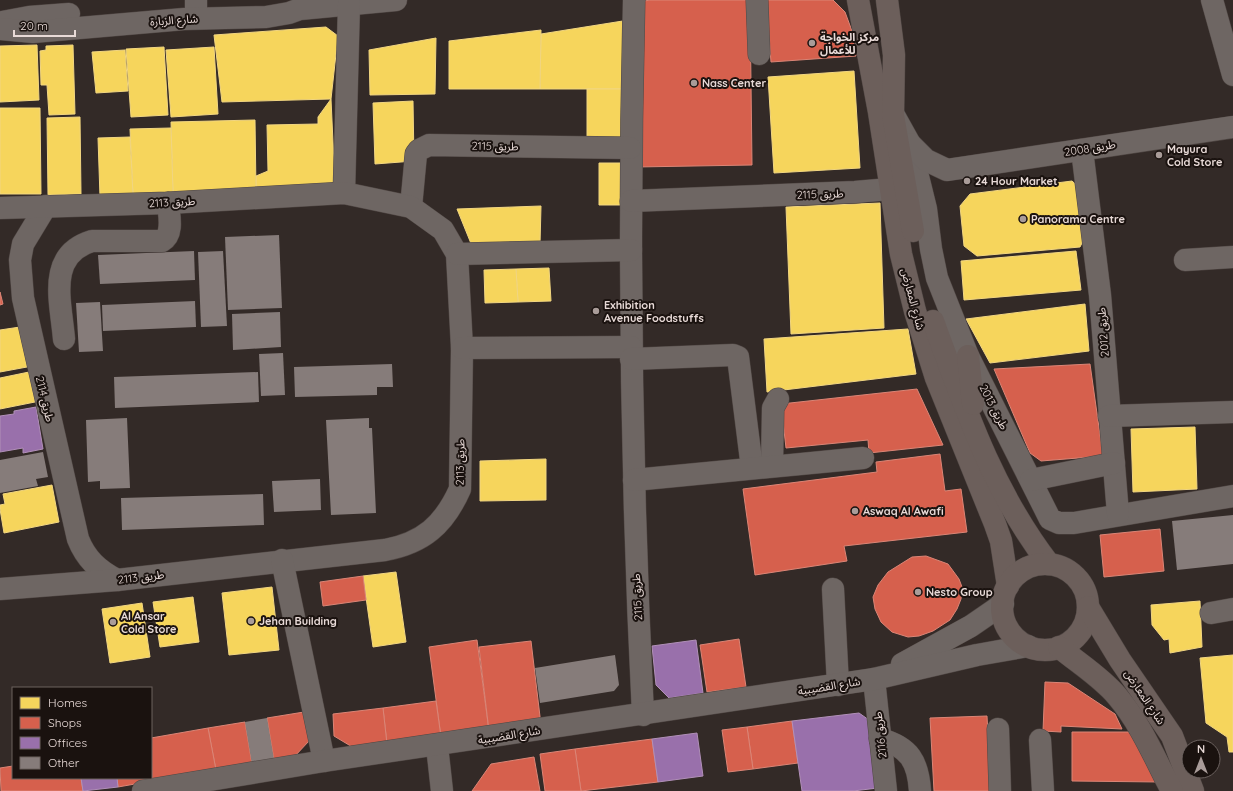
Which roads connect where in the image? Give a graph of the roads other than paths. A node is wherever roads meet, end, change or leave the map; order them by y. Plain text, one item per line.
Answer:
1 (396, 0) edge
2 (634, 0) edge
3 (757, 0) edge
4 (858, 0) edge
5 (887, 0) edge
6 (1212, 0) edge
7 (349, 4) junction
8 (190, 8) edge
9 (0, 23) edge
10 (0, 29) edge
11 (759, 54) dead end
12 (1233, 75) edge
13 (893, 115) junction
14 (1233, 127) edge
15 (910, 144) junction
16 (630, 148) junction
17 (1082, 150) junction
18 (947, 170) junction
19 (890, 189) junction
20 (344, 193) junction
21 (631, 200) junction
22 (168, 203) junction
23 (46, 206) junction
24 (411, 207) junction
25 (0, 208) edge
26 (926, 209) junction
27 (631, 250) junction
28 (457, 254) junction
29 (1233, 257) edge
30 (1185, 260) dead end
31 (64, 339) dead end
32 (462, 348) junction
33 (631, 353) junction
34 (968, 356) junction
35 (778, 399) dead end
36 (1233, 412) edge
37 (1109, 416) junction
38 (974, 431) junction
39 (864, 458) dead end
40 (1114, 463) junction
41 (762, 468) junction
42 (634, 480) junction
43 (1031, 480) junction
44 (1233, 496) edge
45 (1118, 514) junction
46 (282, 560) junction
47 (1049, 564) junction
48 (117, 580) junction
49 (0, 589) edge
50 (833, 589) dead end
51 (1005, 595) junction
52 (1088, 607) junction
53 (1233, 609) edge
54 (1211, 613) dead end
55 (1028, 646) junction
56 (1059, 648) junction
57 (874, 679) junction
58 (838, 684) junction
59 (643, 714) junction
60 (998, 729) dead end
61 (880, 739) junction
62 (1040, 740) dead end
63 (437, 746) junction
64 (324, 761) junction
65 (246, 783) edge
66 (143, 791) edge
67 (442, 791) edge
68 (886, 791) edge
69 (920, 791) edge
70 (1000, 791) edge
71 (1043, 791) edge
72 (1172, 791) edge
73 (1193, 791) edge

1 - 7 street, شارع الزبارة
2 - 16 street, طريق 2115
3 - 11 street
4 - 19 main road, شارع المعارض
5 - 13 main road, شارع المعارض
6 - 12 street
7 - 8 street, شارع الزبارة
7 - 20 street
8 - 9 street, شارع الزبارة
8 - 10 street, شارع الزبارة
13 - 15 street, طريق 2013
13 - 38 main road, شارع المعارض
14 - 17 street, طريق 2008
15 - 18 street
15 - 26 street, طريق 2013
16 - 21 street, طريق 2115
16 - 24 street, طريق 2115
17 - 18 street, طريق 2008
17 - 37 street, طريق 2012
18 - 26 street
19 - 21 street, طريق 2115
19 - 51 main road, شارع المعارض
20 - 22 street, طريق 2113
20 - 24 street, طريق 2113
21 - 27 street, طريق 2115
22 - 23 street, طريق 2113
22 - 31 street
23 - 25 street, طريق 2113
23 - 48 street, طريق 2114
24 - 28 street, طريق 2113
26 - 34 street, طريق 2013
27 - 28 street
27 - 33 street, طريق 2115
28 - 32 street, طريق 2113
29 - 30 street
32 - 33 street
32 - 46 street, طريق 2113
33 - 41 street
33 - 42 street, طريق 2115
34 - 38 main road
34 - 43 street, طريق 2013
35 - 41 street
36 - 37 street
37 - 40 street, طريق 2012
38 - 47 main road, شارع المعارض
39 - 41 street
40 - 43 street
40 - 45 street, طريق 2012
41 - 42 street
42 - 59 street, طريق 2115
43 - 45 street, طريق 2013
44 - 45 street, طريق 2013
46 - 48 street, طريق 2113
46 - 64 street
47 - 51 main road
47 - 52 main road
48 - 49 street, طريق 2113
50 - 58 street
51 - 55 main road
51 - 57 street, شارع القضيبية
52 - 56 main road
52 - 73 main road, شارع المعارض
53 - 54 street
55 - 56 main road
55 - 57 street, شارع القضيبية
56 - 72 main road, شارع المعارض
57 - 58 street, شارع القضيبية
57 - 61 street, طريق 2116
58 - 59 street, شارع القضيبية
59 - 63 street, شارع القضيبية
60 - 70 street
61 - 68 street, طريق 2116
61 - 69 street
62 - 71 street
63 - 64 street, شارع القضيبية
63 - 67 street
64 - 65 street, شارع القضيبية
65 - 66 street, شارع القضيبية

